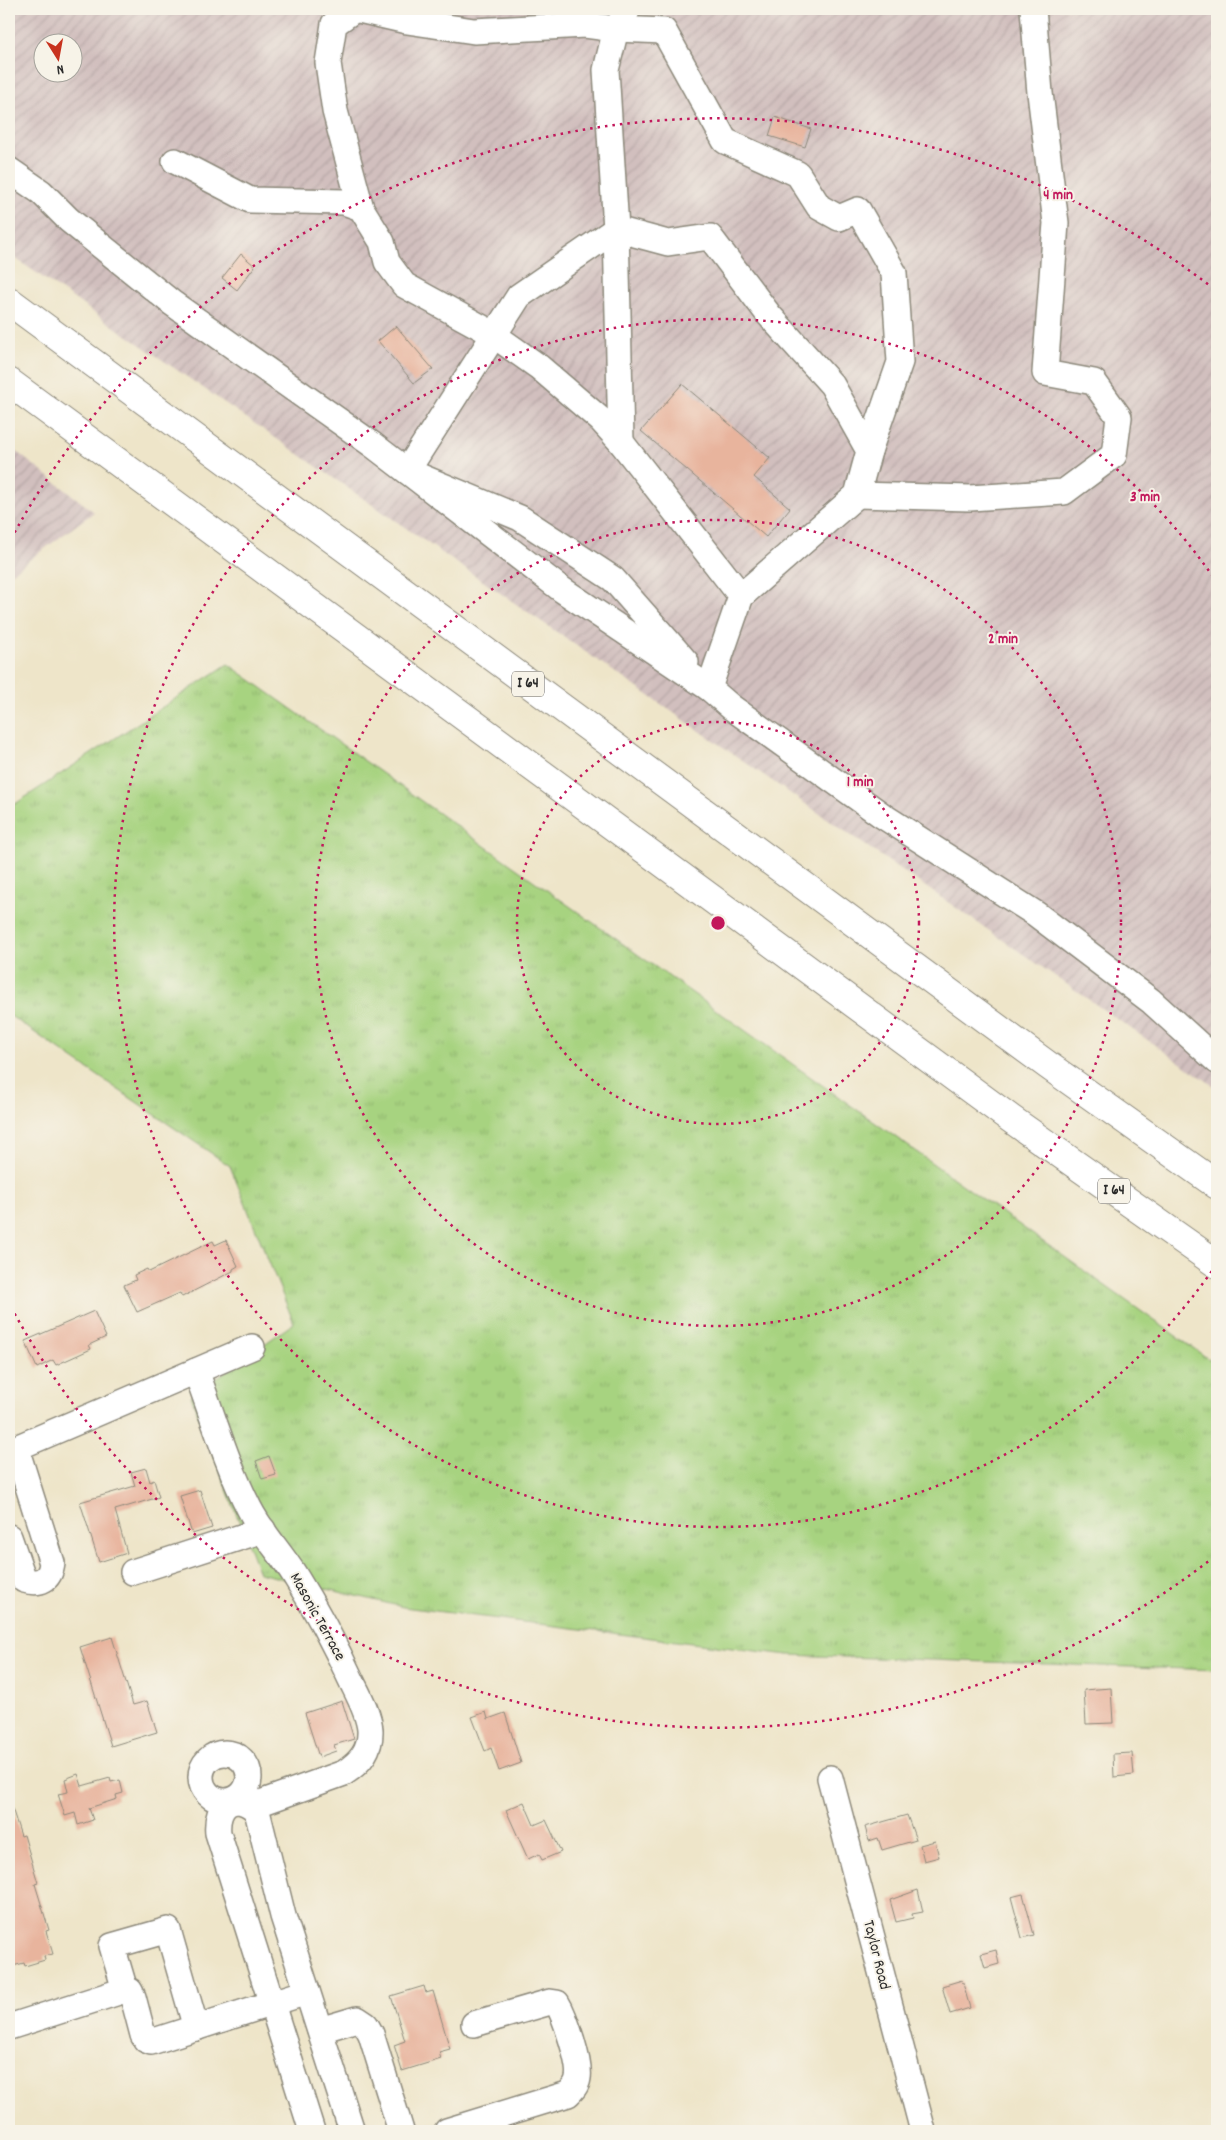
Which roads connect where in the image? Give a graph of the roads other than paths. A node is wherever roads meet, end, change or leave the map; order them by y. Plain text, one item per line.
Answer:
1 (1033, 9) edge
2 (622, 19) edge
3 (175, 161) dead end
4 (9, 170) edge
5 (361, 208) junction
6 (616, 229) junction
7 (9, 300) edge
8 (494, 336) junction
9 (9, 382) edge
10 (621, 442) junction
11 (869, 451) junction
12 (407, 471) junction
13 (857, 495) junction
14 (742, 596) junction
15 (709, 688) junction
16 (1217, 1061) edge
17 (1217, 1185) edge
18 (1217, 1264) edge
19 (252, 1347) dead end
20 (196, 1371) junction
21 (12, 1450) edge
22 (18, 1495) edge
23 (263, 1530) junction
24 (9, 1538) edge
25 (132, 1572) dead end
26 (830, 1778) dead end
27 (242, 1803) junction
28 (125, 1990) junction
29 (307, 1992) junction
30 (272, 2004) junction
31 (474, 2024) dead end
32 (9, 2027) edge
33 (196, 2028) junction
34 (320, 2030) junction
35 (312, 2131) edge
36 (352, 2131) edge
37 (401, 2131) edge
38 (446, 2131) edge
39 (922, 2131) edge

1 - 13 street
2 - 5 street
2 - 6 street
2 - 11 street
3 - 5 street
4 - 12 street
5 - 8 street
6 - 8 street
6 - 10 street
6 - 11 street
7 - 17 highway, I 64
8 - 10 street
8 - 12 street
9 - 18 highway, I 64
10 - 14 street
11 - 13 street
12 - 15 street
12 - 15 street
13 - 14 street
14 - 15 street
15 - 16 street
19 - 20 street
20 - 21 street
20 - 23 street, Masonic Terrace
21 - 22 street
22 - 24 street
23 - 25 street
23 - 27 street, Masonic Terrace
26 - 39 street, Taylor Road
27 - 29 street
27 - 30 street
28 - 32 street
28 - 33 street
28 - 33 street
29 - 30 street
29 - 34 street
30 - 33 street
30 - 35 street
31 - 38 street
34 - 36 street
34 - 37 street

